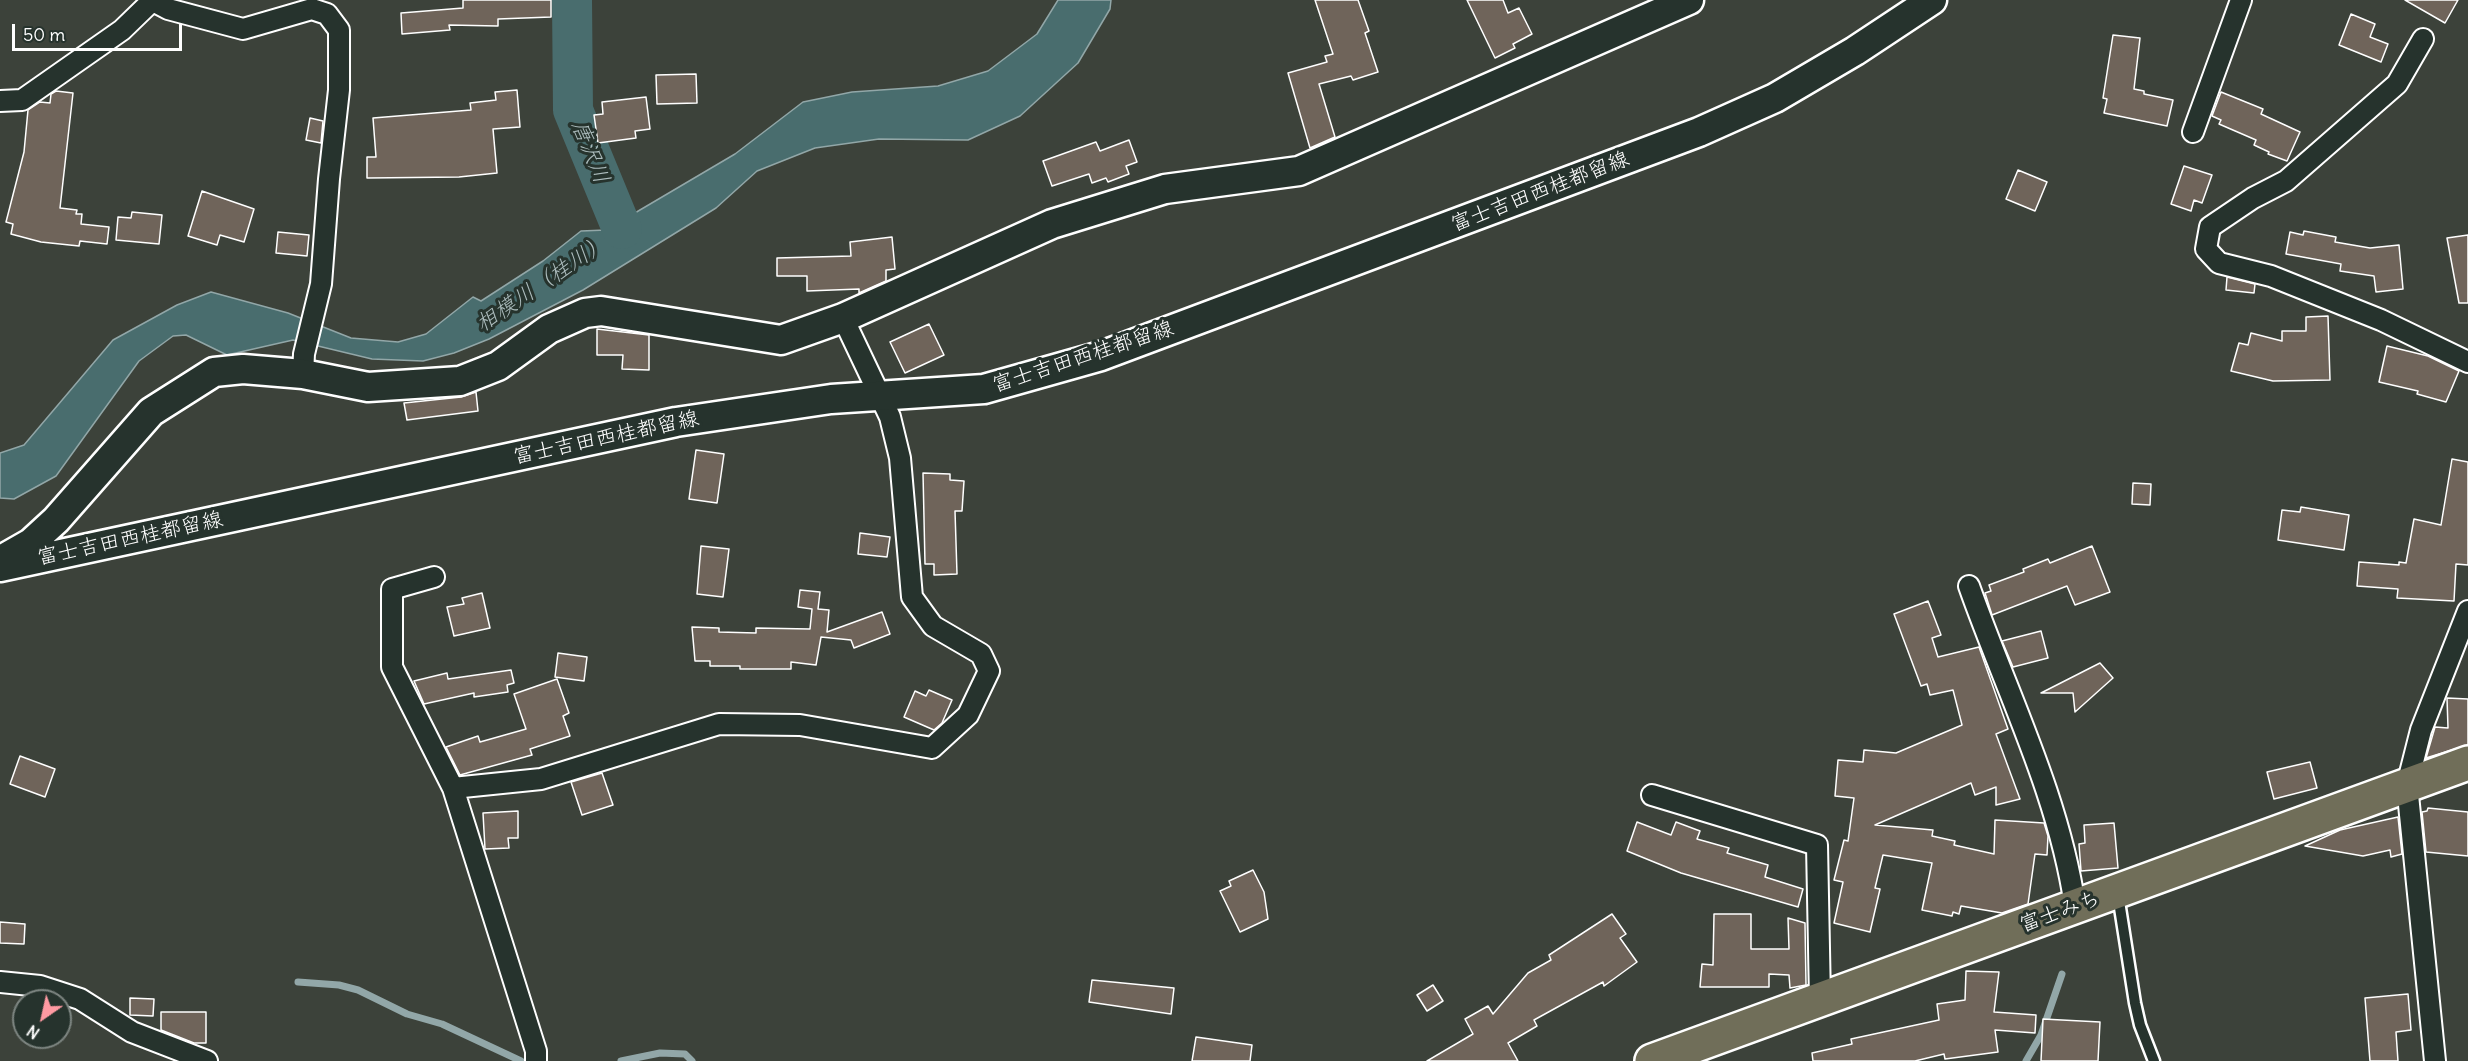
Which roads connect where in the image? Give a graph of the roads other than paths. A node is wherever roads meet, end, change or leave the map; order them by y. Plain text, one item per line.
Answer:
1 (1689, 0) edge
2 (1932, 0) edge
3 (2241, 0) edge
4 (152, 1) edge
5 (2423, 39) dead end
6 (0, 101) edge
7 (2193, 132) dead end
8 (843, 318) junction
9 (2468, 362) edge
10 (304, 364) junction
11 (0, 561) edge
12 (0, 567) edge
13 (434, 577) dead end
14 (1969, 586) dead end
15 (2468, 611) edge
16 (2468, 763) edge
17 (2407, 785) junction
18 (453, 788) junction
19 (1652, 795) dead end
20 (2117, 891) junction
21 (2075, 906) junction
22 (0, 982) edge
23 (1820, 1000) junction
24 (207, 1061) edge
25 (536, 1061) edge
26 (1652, 1061) edge
27 (2154, 1061) edge
28 (2435, 1061) edge

1 - 8 main road, 富士吉田西桂都留線
2 - 12 main road, 富士吉田西桂都留線
3 - 7 street
4 - 6 street
4 - 10 street
5 - 9 street
8 - 10 main road, 富士吉田西桂都留線
8 - 18 street
10 - 11 main road, 富士吉田西桂都留線
13 - 18 street
14 - 21 street
15 - 17 street
16 - 17 highway, 富士みち
17 - 20 highway, 富士みち
17 - 28 street
18 - 25 street
19 - 23 street
20 - 21 highway, 富士みち
20 - 27 lane
21 - 23 highway, 富士みち
22 - 24 street
23 - 26 highway, 富士みち

